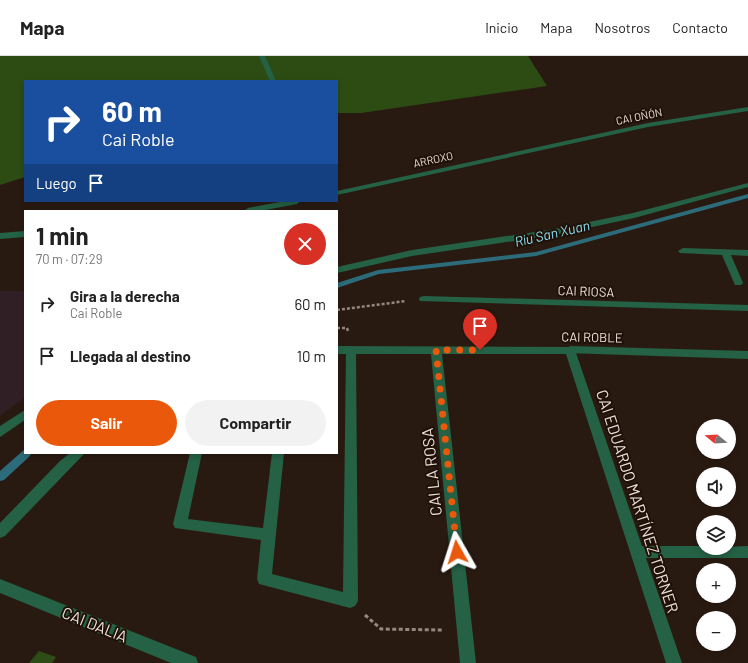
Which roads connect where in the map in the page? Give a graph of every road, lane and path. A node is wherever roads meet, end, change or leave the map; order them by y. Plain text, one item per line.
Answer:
1 (262, 56) edge
2 (273, 80) edge
3 (748, 109) edge
4 (535, 149) joint
5 (748, 185) edge
6 (339, 191) edge
7 (292, 202) edge
8 (253, 210) edge
9 (24, 234) edge
10 (0, 236) edge
11 (683, 251) dead end
12 (725, 252) junction
13 (748, 253) edge
14 (338, 270) edge
15 (738, 283) dead end
16 (424, 299) joint
17 (748, 308) edge
18 (338, 310) edge
19 (338, 328) edge
20 (347, 328) dead end
21 (338, 350) edge
22 (357, 350) junction
23 (436, 350) junction
24 (570, 350) junction
25 (748, 355) edge
26 (24, 415) edge
27 (0, 432) edge
28 (78, 454) edge
29 (196, 454) edge
30 (278, 454) edge
31 (0, 532) edge
32 (269, 535) junction
33 (637, 552) junction
34 (748, 552) edge
35 (0, 586) edge
36 (350, 602) junction
37 (465, 631) junction
38 (190, 663) edge
39 (468, 663) edge
40 (674, 663) edge

1 - 2 street
3 - 4 street, CAI OÑÓN
4 - 6 street, ARROXO
5 - 14 street
7 - 8 street
9 - 10 street
11 - 12 street
12 - 13 street
12 - 15 street
16 - 17 street, CAI RIOSA
16 - 18 path
19 - 20 path
21 - 22 street, CAI ROBLE
22 - 23 street, CAI ROBLE
22 - 36 street
23 - 24 street, CAI ROBLE
23 - 37 street, CAI LA ROSA
24 - 25 street, CAI ROBLE
24 - 33 street, CAI EDUARDO MARTÍNEZ TORNER
26 - 27 street
28 - 31 street
29 - 32 street
30 - 32 street
32 - 36 street
33 - 34 street
33 - 40 street, CAI EDUARDO MARTÍNEZ TORNER
35 - 38 street, CAI DALIA
36 - 37 path
37 - 39 street, CAI LA ROSA

